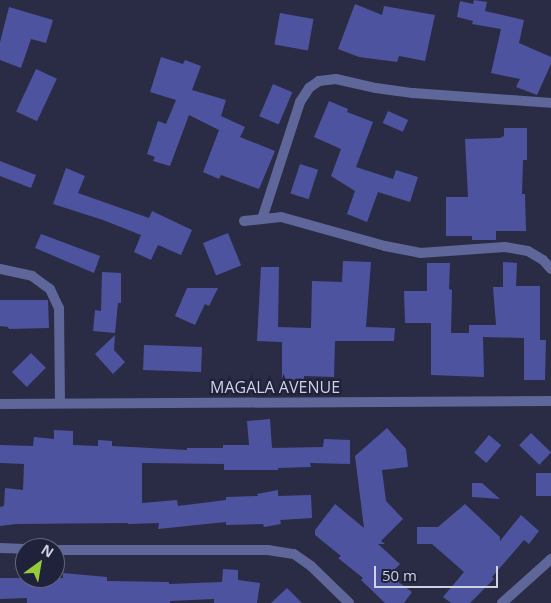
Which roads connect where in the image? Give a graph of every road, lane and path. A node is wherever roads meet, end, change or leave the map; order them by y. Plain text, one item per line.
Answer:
1 (551, 103) edge
2 (262, 219) junction
3 (244, 221) dead end
4 (551, 268) edge
5 (0, 269) edge
6 (551, 401) edge
7 (60, 403) junction
8 (0, 404) edge
9 (0, 548) edge
10 (15, 549) edge
11 (65, 550) edge
12 (551, 559) edge
13 (349, 603) edge
14 (502, 603) edge

1 - 2 street
2 - 3 street
2 - 4 street
5 - 7 street
6 - 7 street, MAGALA AVENUE
7 - 8 street, MAGALA AVENUE
9 - 10 street
11 - 13 street
12 - 14 street

